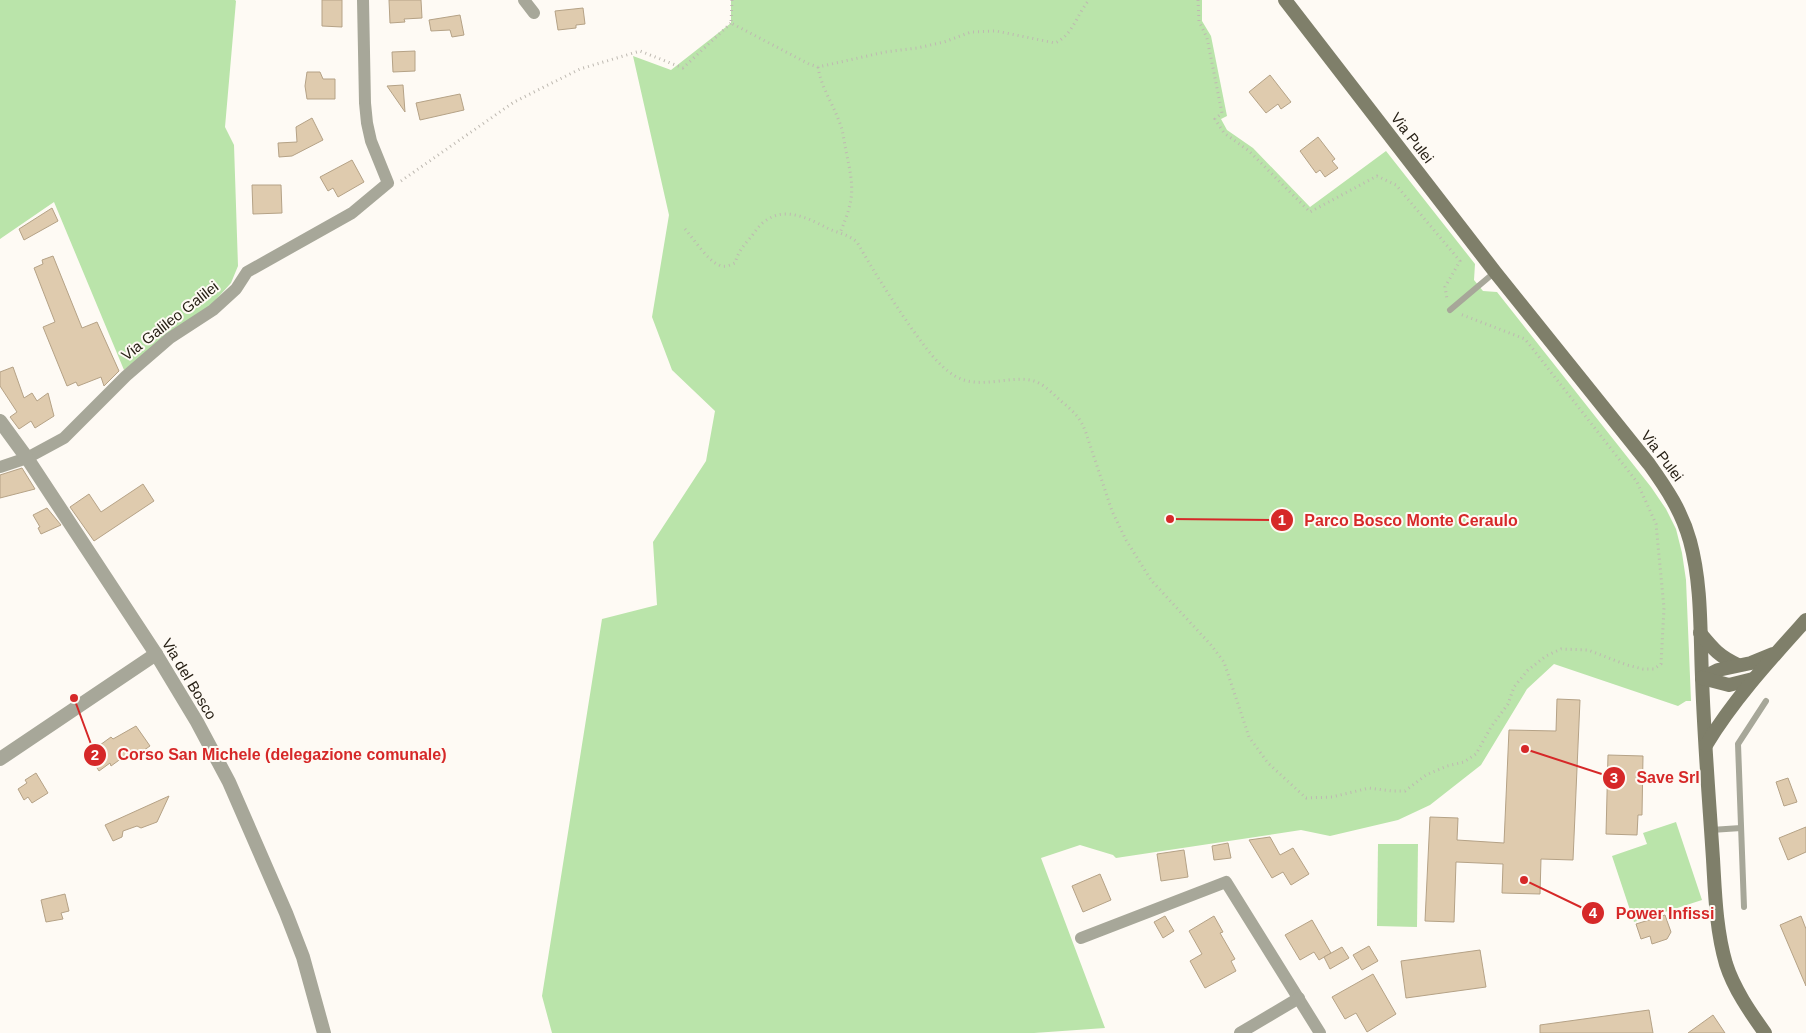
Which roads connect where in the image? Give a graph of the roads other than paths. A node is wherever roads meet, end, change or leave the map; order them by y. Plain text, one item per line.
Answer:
1 (363, 0) edge
2 (524, 0) edge
3 (1285, 0) edge
4 (534, 13) dead end
5 (1495, 272) junction
6 (1450, 310) road end
7 (0, 421) edge
8 (27, 458) junction
9 (0, 467) edge
10 (1806, 620) edge
11 (1700, 633) junction
12 (1776, 653) junction
13 (156, 654) junction
14 (1738, 665) junction
15 (1702, 678) junction
16 (1753, 679) junction
17 (1766, 701) dead end
18 (1706, 745) junction
19 (0, 759) edge
20 (1742, 828) junction
21 (1711, 830) junction
22 (1744, 907) dead end
23 (1081, 938) dead end
24 (1299, 998) junction
25 (324, 1033) edge
26 (1240, 1033) edge
27 (1320, 1033) edge
28 (1765, 1033) edge

1 - 8 street, Via Galileo Galilei
2 - 4 street
3 - 5 main road, Via Pulei
5 - 6 lane
5 - 11 main road, Via Pulei
7 - 8 street, Via del Bosco
8 - 9 street, Via Galileo Galilei
8 - 13 street, Via del Bosco
10 - 12 main road
11 - 14 main road
11 - 15 main road, Via Pulei
12 - 14 main road
12 - 16 main road
13 - 19 street
13 - 25 street, Via del Bosco
14 - 15 main road
15 - 16 main road
15 - 18 main road, Via Pulei
16 - 18 main road
17 - 20 lane
18 - 21 main road, Via Pulei
20 - 21 lane
20 - 22 lane
21 - 28 main road, Via Pulei
23 - 24 street
24 - 26 street
24 - 27 street

